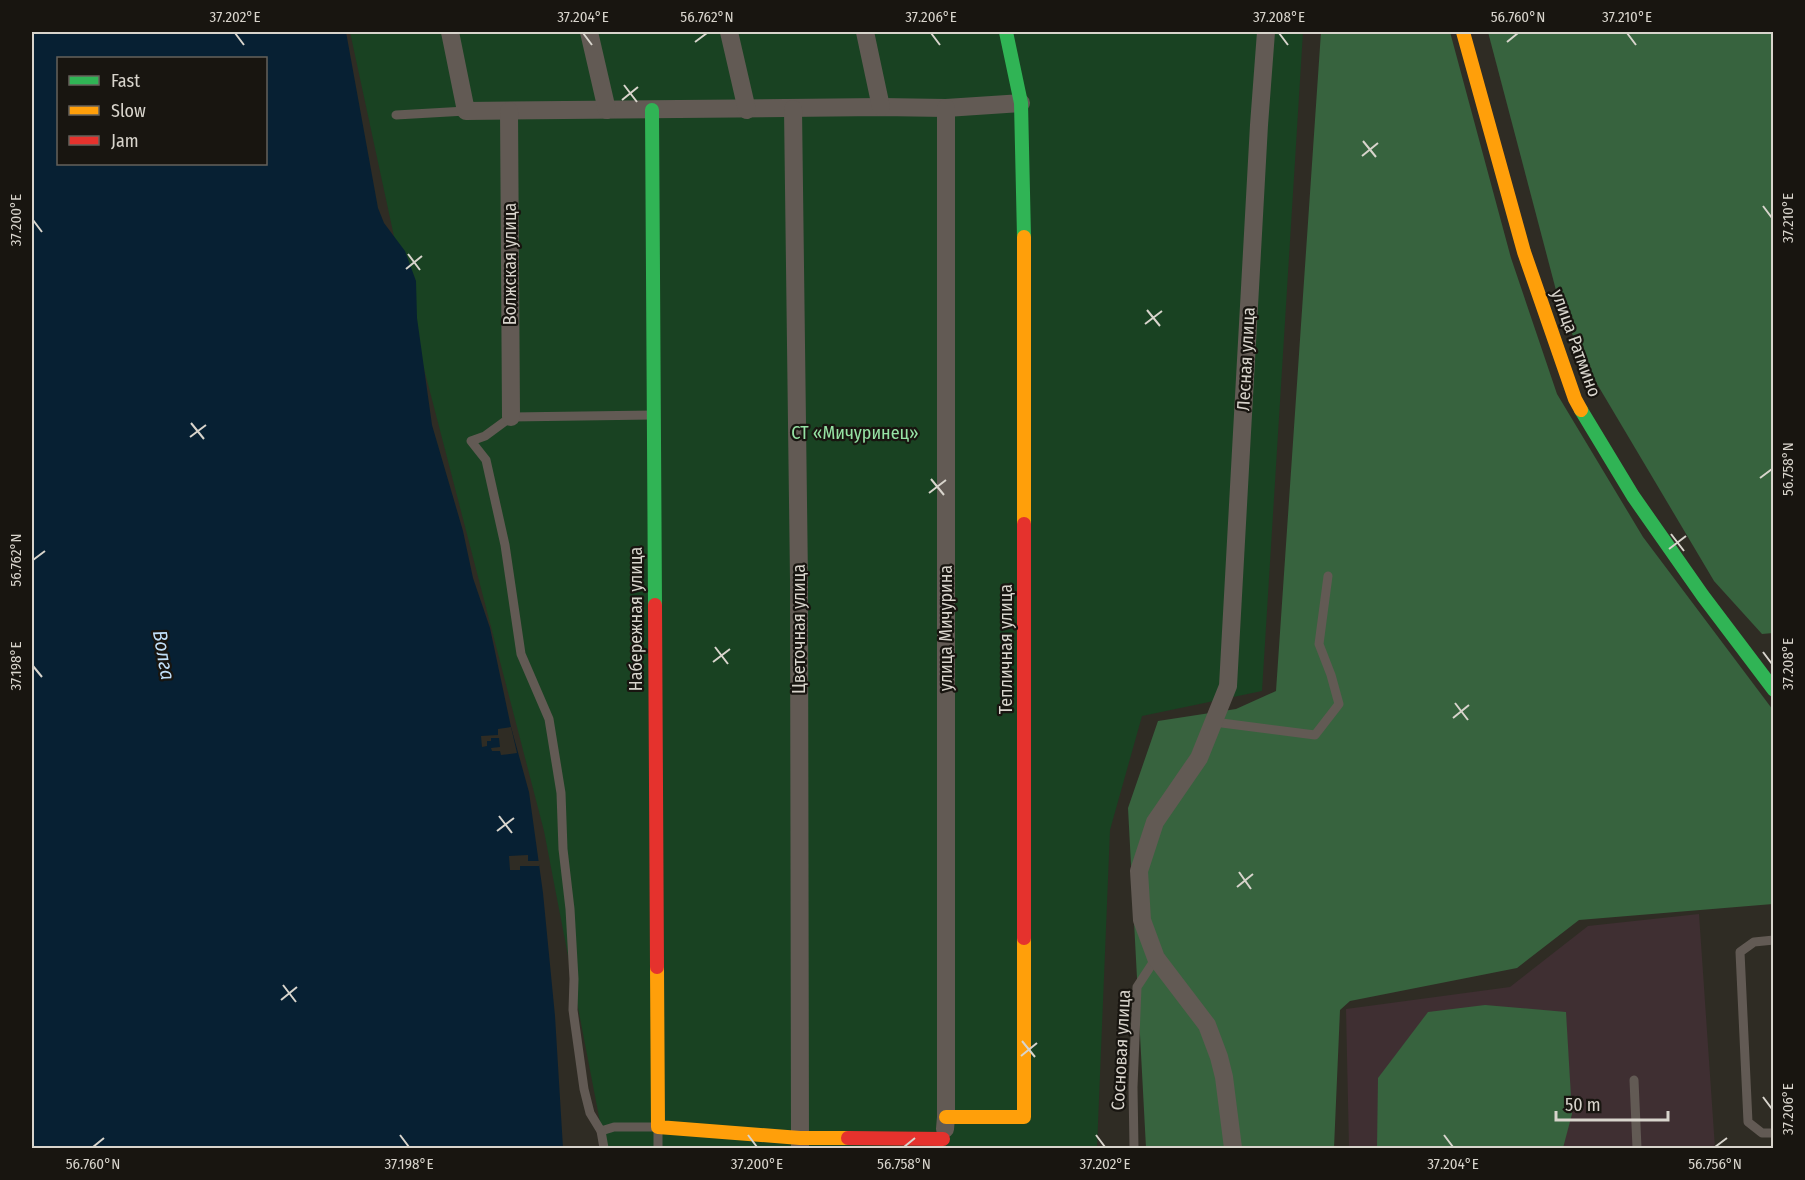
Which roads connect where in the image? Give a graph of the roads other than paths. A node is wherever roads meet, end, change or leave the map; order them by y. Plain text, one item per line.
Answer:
1 (450, 32) edge
2 (590, 32) edge
3 (729, 32) edge
4 (865, 32) edge
5 (1006, 32) edge
6 (1266, 32) edge
7 (1463, 32) edge
8 (1022, 103) junction
9 (881, 107) junction
10 (946, 108) junction
11 (793, 109) junction
12 (607, 110) junction
13 (652, 110) junction
14 (747, 110) junction
15 (466, 111) junction
16 (509, 111) junction
17 (396, 115) dead end
18 (653, 415) junction
19 (511, 417) junction
20 (1328, 576) dead end
21 (1773, 690) edge
22 (1214, 722) junction
23 (1773, 940) edge
24 (1156, 958) junction
25 (1634, 1080) dead end
26 (946, 1117) junction
27 (658, 1127) junction
28 (601, 1131) junction
29 (1773, 1133) edge
30 (800, 1143) edge
31 (943, 1144) edge
32 (604, 1149) edge
33 (658, 1149) edge
34 (1134, 1149) edge
35 (1233, 1149) edge
36 (1637, 1149) edge

1 - 15 street
2 - 12 street
3 - 14 street
4 - 9 street
5 - 8 street
6 - 22 street, Лесная улица
7 - 21 street, улица Ратмино
8 - 10 street
8 - 26 street, Тепличная улица
9 - 10 street
9 - 11 street
10 - 26 street, улица Мичурина
11 - 14 street
11 - 30 street, Цветочная улица
12 - 13 street
12 - 16 street
13 - 14 street
13 - 18 street, Набережная улица
15 - 16 street
15 - 17 lane
16 - 19 street, Волжская улица
18 - 19 lane
18 - 27 street, Набережная улица
19 - 28 lane
20 - 22 lane
22 - 24 street, Лесная улица
23 - 29 lane
24 - 34 lane, Сосновая улица
24 - 35 street, Лесная улица
25 - 36 lane
26 - 31 street, улица Мичурина
27 - 28 lane
27 - 30 street
27 - 33 lane
28 - 32 lane
30 - 31 street

